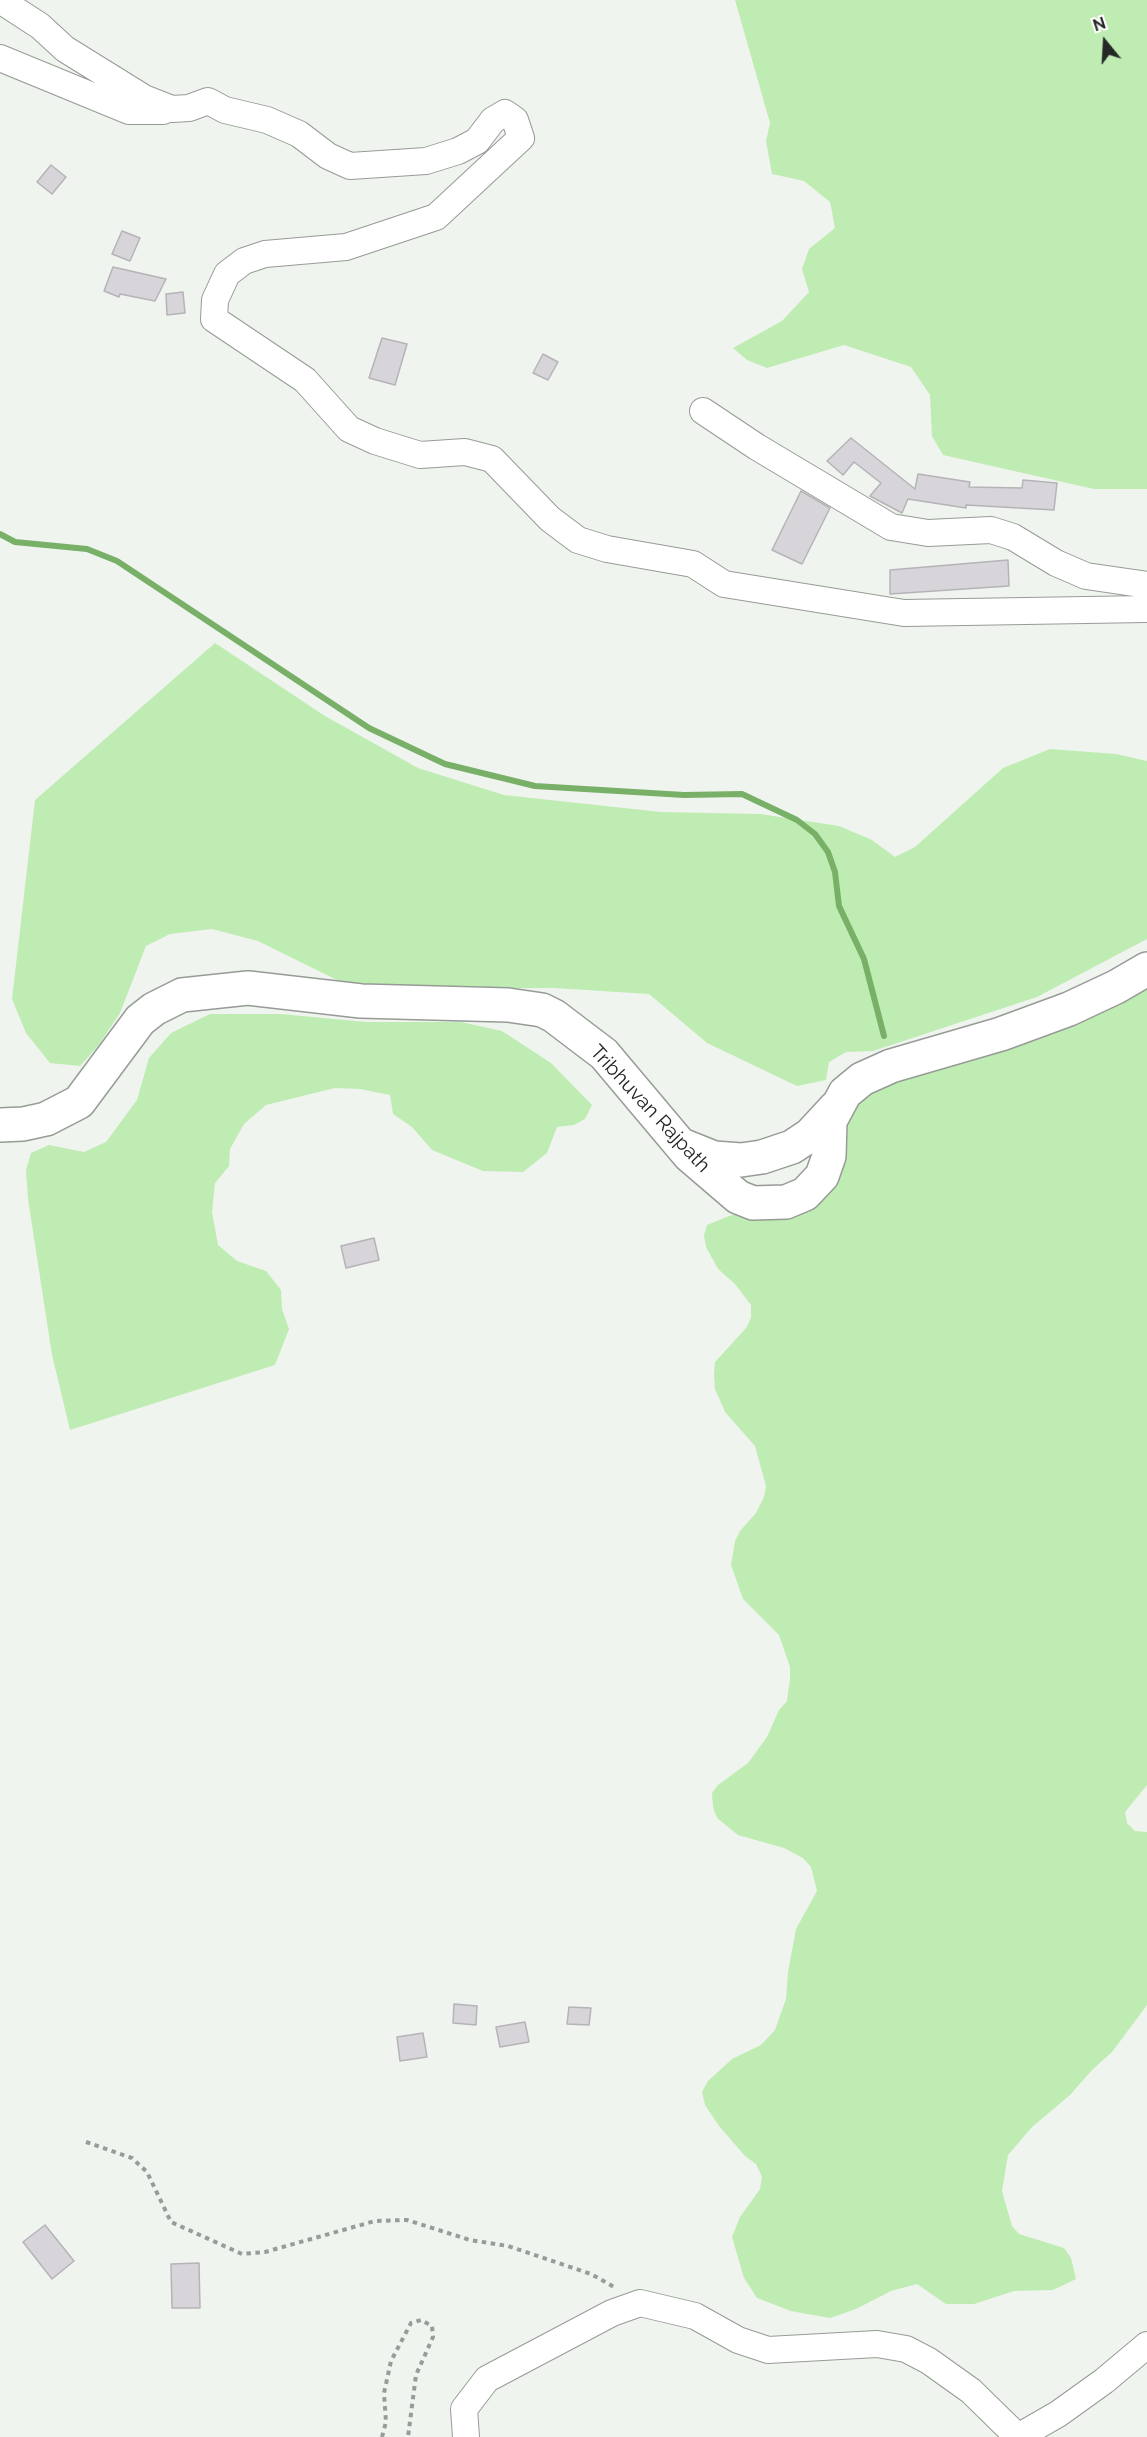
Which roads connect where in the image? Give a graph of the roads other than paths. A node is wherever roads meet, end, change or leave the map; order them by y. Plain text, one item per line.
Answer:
1 (0, 0) edge
2 (0, 57) edge
3 (172, 109) junction
4 (703, 411) dead end
5 (1147, 585) edge
6 (1147, 608) edge
7 (1147, 969) edge
8 (836, 1107) junction
9 (0, 1125) edge
10 (676, 1141) junction
11 (1147, 2345) edge
12 (466, 2437) edge
13 (1017, 2437) edge

1 - 3 street
2 - 3 street
3 - 6 street
4 - 5 street
5 - 6 street
7 - 8 highway, Tribhuvan Rajpath
8 - 10 highway
8 - 10 highway, Tribhuvan Rajpath
9 - 10 highway, Tribhuvan Rajpath
11 - 13 street
12 - 13 street

